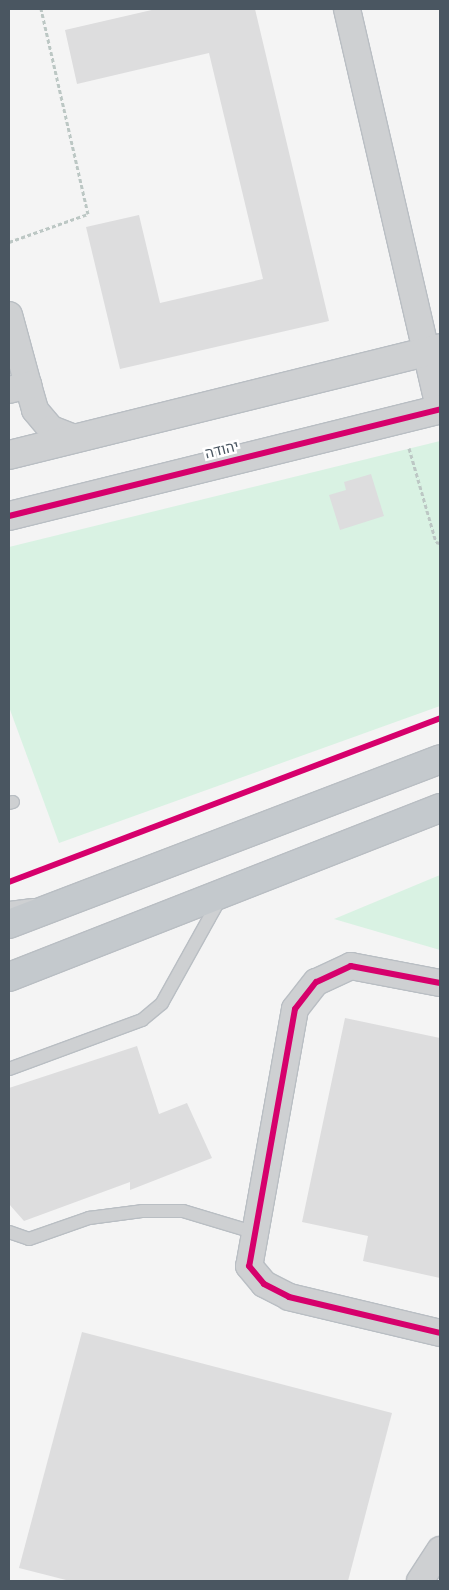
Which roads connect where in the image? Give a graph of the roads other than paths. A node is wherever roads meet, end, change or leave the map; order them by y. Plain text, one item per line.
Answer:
1 (347, 9) edge
2 (9, 315) edge
3 (432, 350) edge
4 (18, 387) edge
5 (440, 409) edge
6 (76, 438) junction
7 (9, 455) edge
8 (9, 516) edge
9 (440, 759) edge
10 (440, 808) edge
11 (225, 891) junction
12 (70, 900) junction
13 (9, 908) edge
14 (9, 924) edge
15 (9, 977) edge
16 (440, 983) edge
17 (9, 1070) edge
18 (9, 1232) edge
19 (253, 1232) junction
20 (440, 1333) edge
21 (440, 1550) edge
22 (420, 1581) edge

1 - 3 street
2 - 4 street
3 - 5 street
3 - 6 street
4 - 6 street
5 - 8 street, יהודה
6 - 7 street
9 - 12 highway
10 - 11 highway
11 - 15 highway
11 - 17 lane
12 - 13 lane
12 - 14 highway
16 - 19 street
18 - 19 lane
19 - 20 street
21 - 22 street

